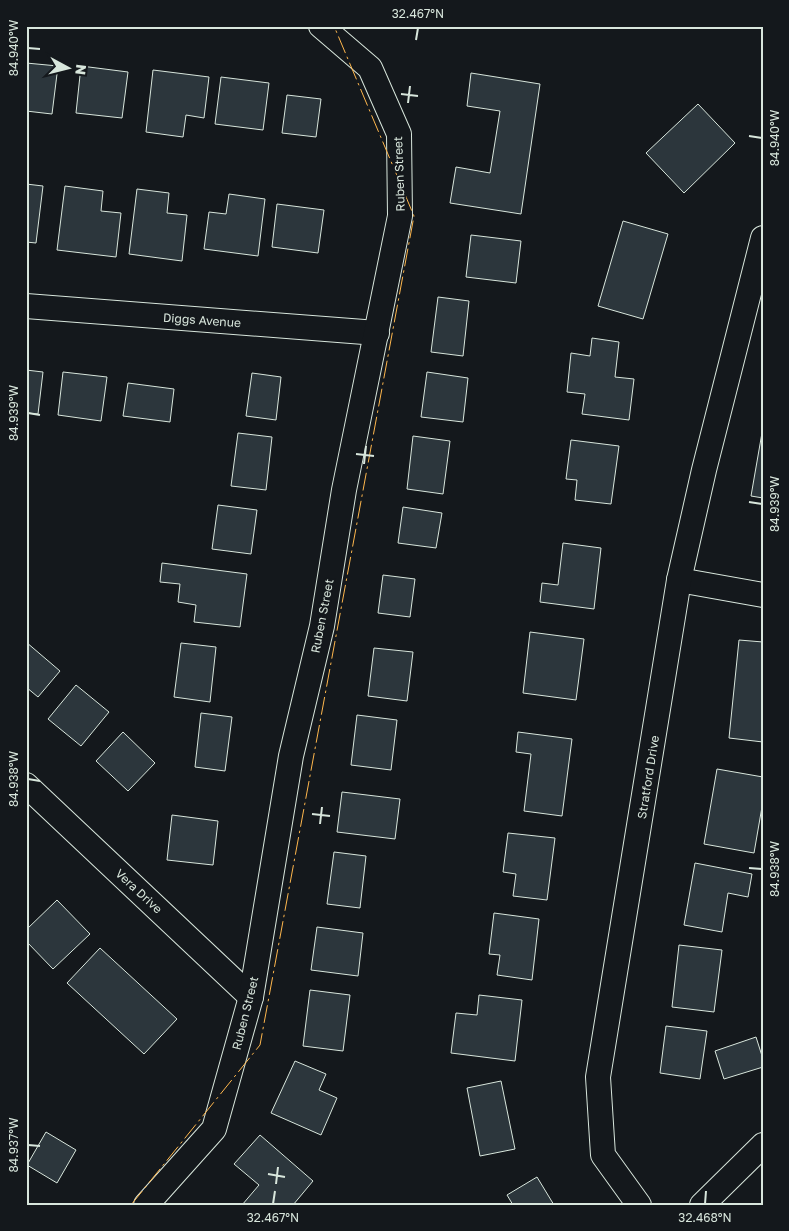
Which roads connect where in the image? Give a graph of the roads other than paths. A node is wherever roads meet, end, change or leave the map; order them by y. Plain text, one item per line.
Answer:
1 (321, 26) edge
2 (763, 238) edge
3 (26, 306) edge
4 (378, 333) junction
5 (679, 580) junction
6 (763, 595) edge
7 (26, 785) edge
8 (251, 996) junction
9 (763, 1145) edge
10 (146, 1205) edge
11 (639, 1205) edge
12 (702, 1205) edge

1 - 4 street, Ruben Street
2 - 5 street, Stratford Drive
3 - 4 street, Diggs Avenue
4 - 8 street, Ruben Street
5 - 6 street
5 - 11 street, Stratford Drive
7 - 8 street, Vera Drive
8 - 10 street, Ruben Street
9 - 12 street

